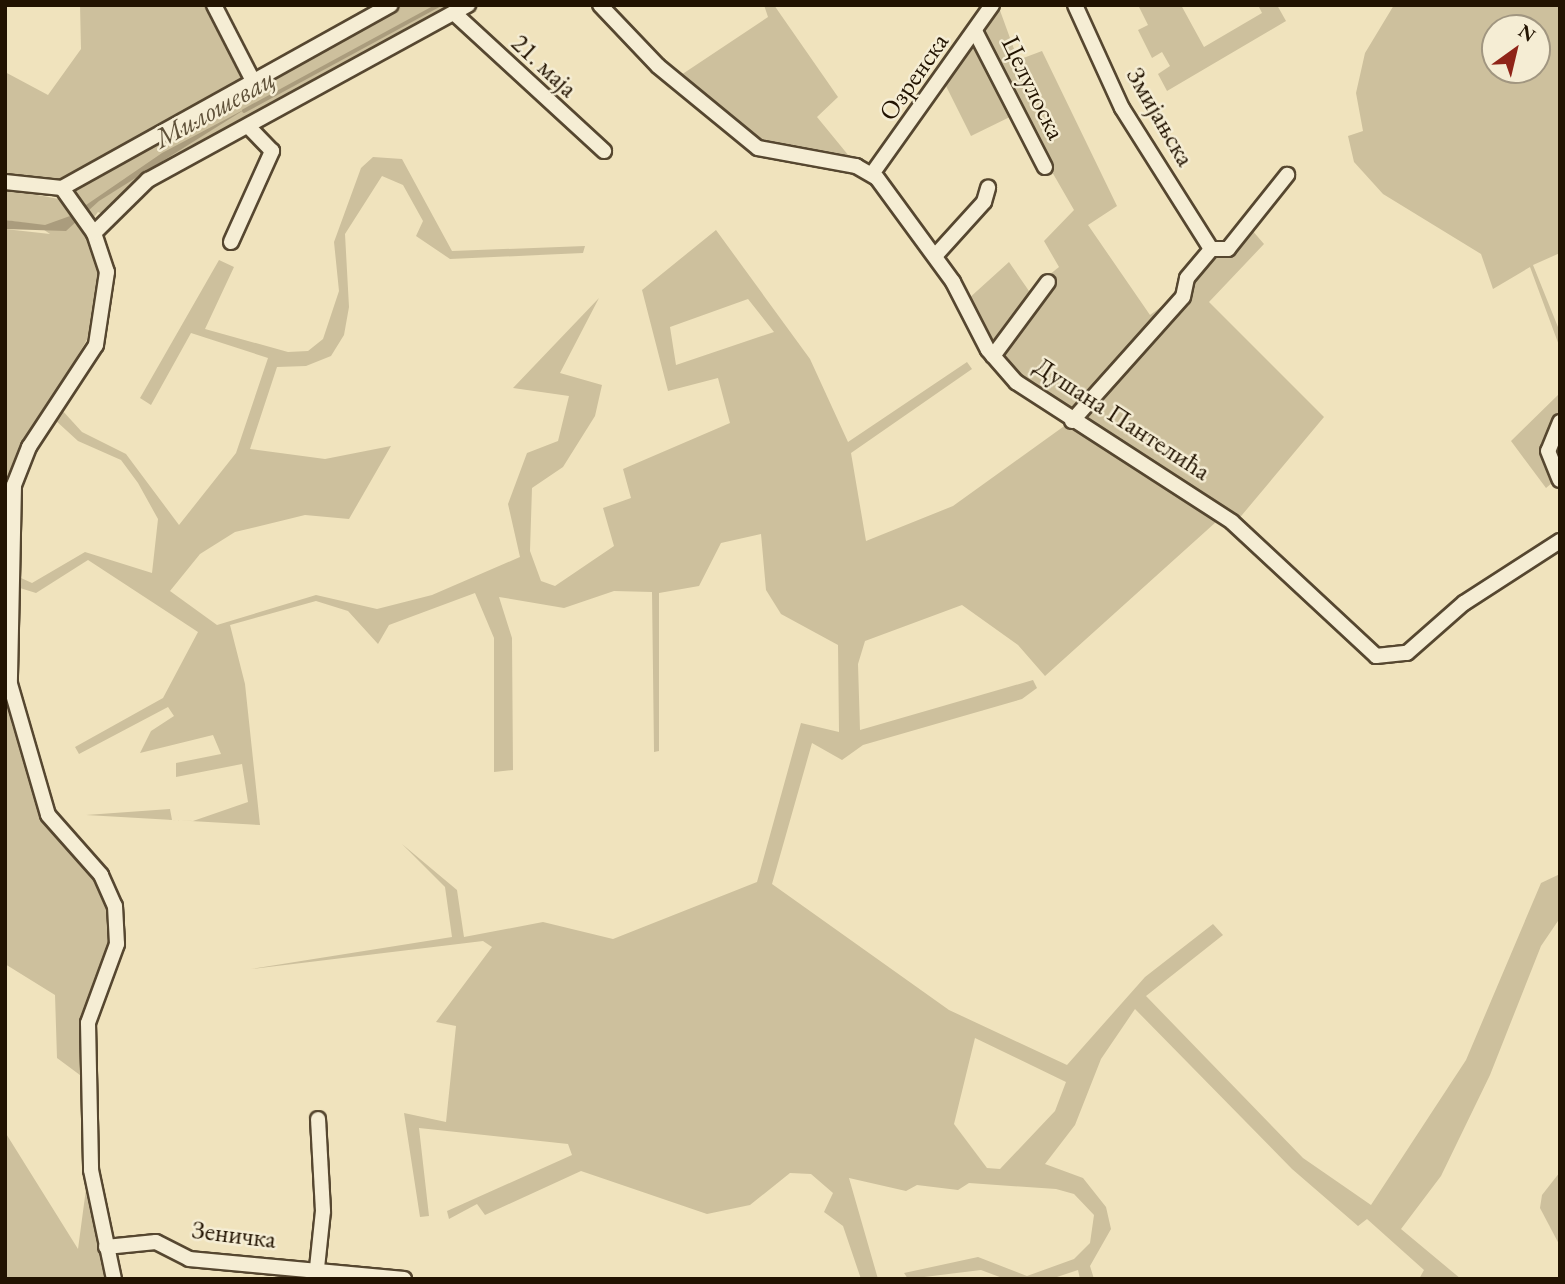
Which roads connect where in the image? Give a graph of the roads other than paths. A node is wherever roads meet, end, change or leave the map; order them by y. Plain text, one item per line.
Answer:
1 (214, 5) edge
2 (391, 5) edge
3 (468, 5) edge
4 (600, 5) edge
5 (992, 5) edge
6 (1074, 5) edge
7 (454, 13) junction
8 (975, 32) junction
9 (252, 79) junction
10 (249, 127) junction
11 (604, 151) dead end
12 (1045, 167) dead end
13 (873, 174) junction
14 (1287, 175) dead end
15 (5, 181) edge
16 (988, 188) dead end
17 (67, 193) junction
18 (91, 229) junction
19 (230, 242) dead end
20 (1211, 249) junction
21 (936, 256) junction
22 (1048, 282) dead end
23 (993, 356) junction
24 (1072, 421) junction
25 (1560, 422) edge
26 (1560, 480) edge
27 (1560, 541) edge
28 (318, 1119) dead end
29 (106, 1247) junction
30 (317, 1268) junction
31 (114, 1279) edge
32 (404, 1279) edge

1 - 9 street
2 - 9 street
3 - 7 street
4 - 13 street
5 - 8 street, Озренска
6 - 20 street, Змијањска
7 - 10 street
7 - 11 street, 21. маја
8 - 12 street, Целулоска
8 - 13 street, Озренска
9 - 17 street
10 - 18 street
10 - 19 street
13 - 21 street, Душана Пантелића
14 - 20 street
15 - 17 street
16 - 21 street
17 - 18 street
18 - 29 street
20 - 24 street
21 - 23 street, Душана Пантелића
22 - 23 street
23 - 24 street, Душана Пантелића
24 - 27 street, Душана Пантелића
25 - 26 street
28 - 30 street
29 - 30 street, Зеничка
29 - 31 street
30 - 32 street, Зеничка

